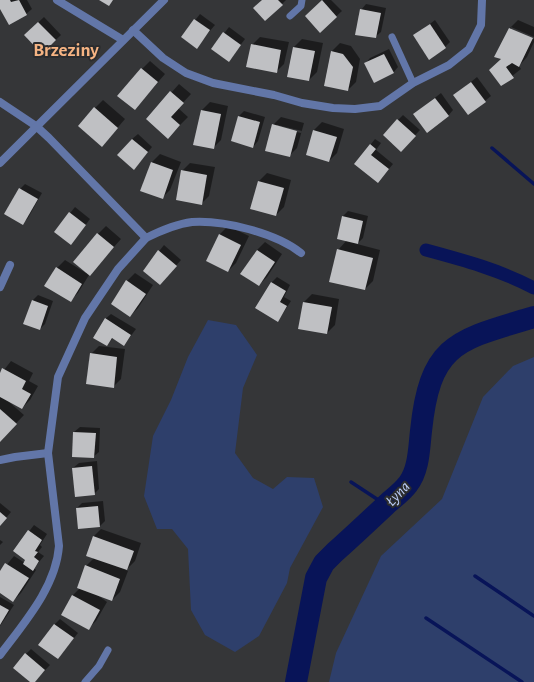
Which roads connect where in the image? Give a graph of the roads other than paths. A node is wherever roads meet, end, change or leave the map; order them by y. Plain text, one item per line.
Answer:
1 (56, 0) edge
2 (164, 0) edge
3 (302, 0) edge
4 (482, 0) edge
5 (290, 16) dead end
6 (133, 30) junction
7 (392, 37) dead end
8 (123, 40) junction
9 (413, 83) junction
10 (0, 102) edge
11 (36, 126) junction
12 (0, 163) edge
13 (146, 238) junction
14 (300, 253) dead end
15 (10, 266) dead end
16 (0, 287) edge
17 (48, 453) junction
18 (0, 460) edge
19 (108, 650) dead end
20 (0, 655) edge
21 (85, 682) edge

1 - 8 street
2 - 6 street
3 - 5 lane
4 - 9 street
6 - 8 street
6 - 9 street
7 - 9 lane
8 - 11 street
10 - 11 street
11 - 12 street
11 - 13 street
13 - 14 street
13 - 17 street
15 - 16 street
17 - 18 street
17 - 20 street
19 - 21 lane

